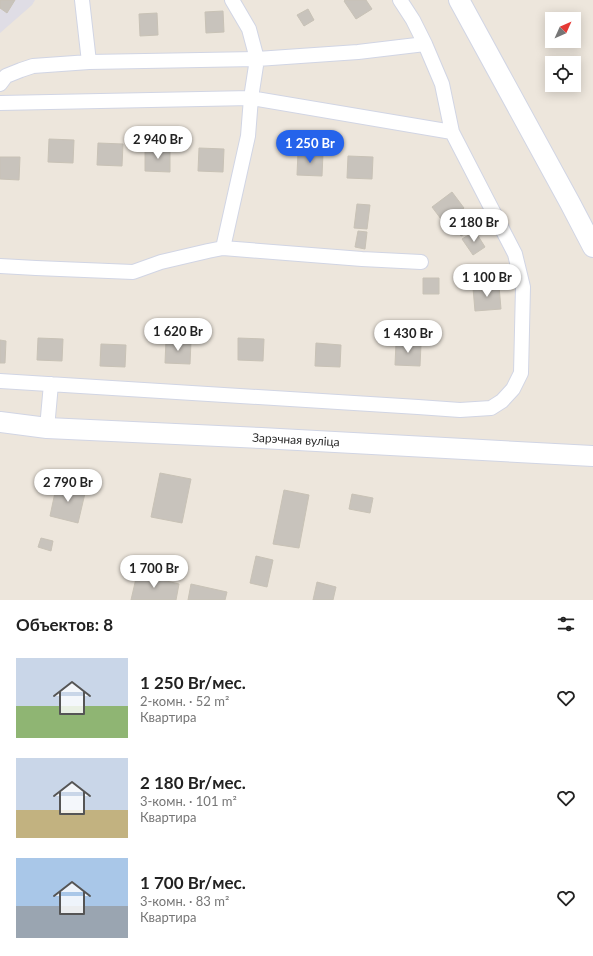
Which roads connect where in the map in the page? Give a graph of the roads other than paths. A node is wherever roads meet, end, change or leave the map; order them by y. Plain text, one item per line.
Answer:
1 (82, 0) edge
2 (232, 0) edge
3 (400, 0) edge
4 (459, 0) edge
5 (425, 44) junction
6 (257, 59) junction
7 (89, 62) junction
8 (0, 84) edge
9 (252, 98) junction
10 (0, 103) edge
11 (452, 132) junction
12 (593, 247) edge
13 (223, 248) junction
14 (421, 262) dead end
15 (0, 266) edge
16 (0, 381) edge
17 (51, 384) junction
18 (0, 422) edge
19 (47, 428) junction
20 (593, 456) edge

1 - 7 street
2 - 6 street
3 - 5 street
4 - 12 street
5 - 6 street
5 - 11 street
6 - 7 street
6 - 9 street
7 - 8 street
9 - 10 street
9 - 11 street
9 - 13 street
11 - 17 street
13 - 14 street
13 - 15 street
16 - 17 street
17 - 19 street
18 - 19 street, Зарэчная вуліца
19 - 20 street, Зарэчная вуліца

